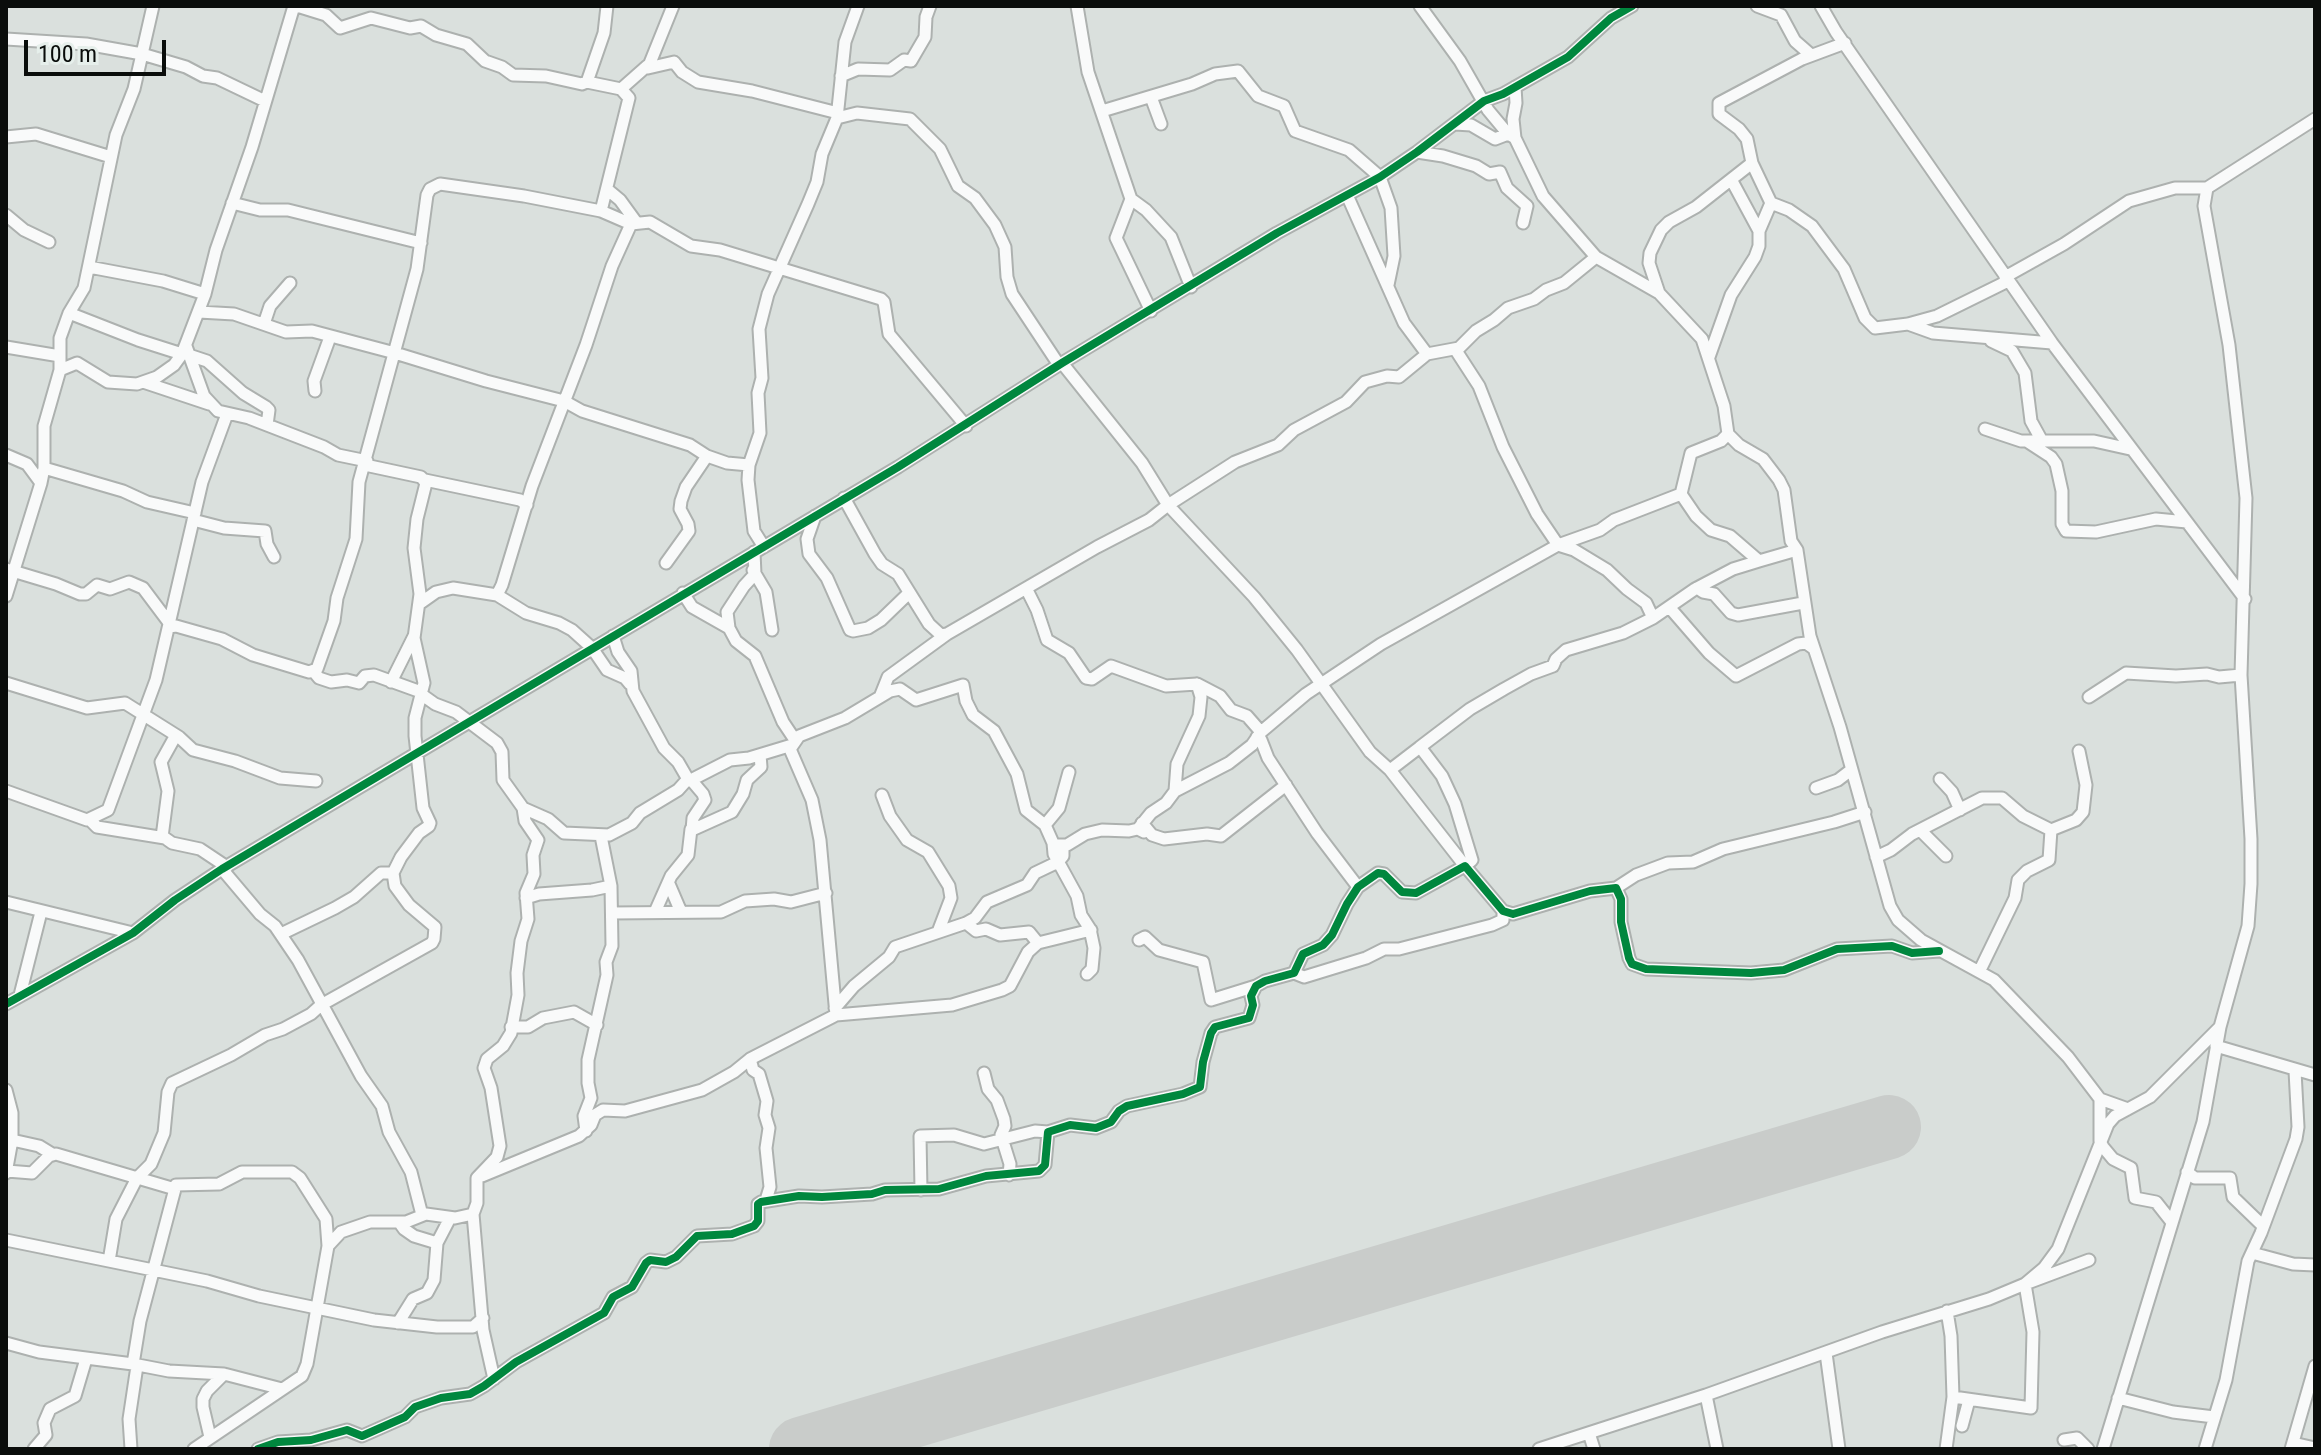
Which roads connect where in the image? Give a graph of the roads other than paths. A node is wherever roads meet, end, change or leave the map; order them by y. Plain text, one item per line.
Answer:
1 (153, 6) edge
2 (296, 6) edge
3 (607, 6) edge
4 (673, 6) edge
5 (858, 6) edge
6 (930, 6) edge
7 (1077, 6) edge
8 (1420, 6) edge
9 (1632, 6) edge
10 (1757, 6) edge
11 (1821, 6) edge
12 (1610, 12) edge
13 (6, 39) edge
14 (1845, 43) junction
15 (142, 54) junction
16 (1811, 55) junction
17 (647, 66) junction
18 (841, 76) junction
19 (587, 82) junction
20 (1515, 87) junction
21 (621, 89) junction
22 (1151, 97) junction
23 (265, 101) junction
24 (1484, 101) junction
25 (839, 111) junction
26 (1102, 111) junction
27 (2315, 119) edge
28 (1161, 124) dead end
29 (1455, 124) junction
30 (1512, 136) junction
31 (6, 137) edge
32 (1417, 152) junction
33 (111, 157) junction
34 (1752, 163) junction
35 (1380, 177) junction
36 (1732, 181) junction
37 (2183, 188) junction
38 (2207, 188) junction
39 (608, 190) junction
40 (1347, 195) junction
41 (1131, 199) junction
42 (232, 203) junction
43 (1771, 203) junction
44 (2204, 206) junction
45 (601, 211) junction
46 (6, 215) edge
47 (634, 223) junction
48 (1523, 223) dead end
49 (1759, 231) junction
50 (49, 242) dead end
51 (421, 243) junction
52 (1596, 257) junction
53 (89, 267) junction
54 (779, 268) junction
55 (2006, 279) junction
56 (290, 283) dead end
57 (1388, 285) junction
58 (1191, 287) junction
59 (1659, 293) junction
60 (205, 294) junction
61 (1151, 311) junction
62 (199, 312) junction
63 (69, 313) junction
64 (264, 324) junction
65 (1908, 324) junction
66 (330, 337) junction
67 (1979, 337) junction
68 (2052, 343) junction
69 (6, 347) edge
70 (1455, 349) junction
71 (186, 352) junction
72 (395, 353) junction
73 (1427, 354) junction
74 (60, 356) junction
75 (1709, 358) junction
76 (1060, 364) junction
77 (60, 370) junction
78 (143, 382) junction
79 (315, 391) dead end
80 (564, 401) junction
81 (209, 404) junction
82 (582, 411) junction
83 (227, 414) junction
84 (556, 423) junction
85 (267, 425) junction
86 (966, 426) junction
87 (1985, 429) dead end
88 (1728, 434) junction
89 (2042, 441) junction
90 (2028, 442) junction
91 (2130, 450) junction
92 (6, 455) edge
93 (707, 456) junction
94 (364, 464) junction
95 (749, 465) junction
96 (44, 468) junction
97 (425, 480) junction
98 (41, 483) junction
99 (1681, 494) junction
100 (844, 498) junction
101 (524, 503) junction
102 (1168, 505) junction
103 (815, 516) junction
104 (194, 517) junction
105 (2187, 522) junction
106 (1558, 545) junction
107 (759, 549) junction
108 (1797, 550) junction
109 (274, 557) dead end
110 (740, 560) junction
111 (1759, 561) junction
112 (666, 563) dead end
113 (9, 570) edge
114 (755, 574) junction
115 (1697, 588) junction
116 (1027, 590) junction
117 (683, 593) junction
118 (909, 593) junction
119 (497, 595) junction
120 (6, 596) edge
121 (2245, 599) junction
122 (1803, 603) junction
123 (419, 604) junction
124 (1659, 613) junction
125 (172, 623) junction
126 (729, 628) junction
127 (772, 630) dead end
128 (415, 633) junction
129 (947, 634) junction
130 (613, 636) junction
131 (592, 648) junction
132 (1813, 648) junction
133 (314, 672) junction
134 (2241, 675) junction
135 (391, 682) junction
136 (6, 683) edge
137 (630, 684) junction
138 (1197, 684) junction
139 (1321, 685) junction
140 (421, 693) junction
141 (880, 697) junction
142 (2089, 697) dead end
143 (143, 716) junction
144 (471, 721) junction
145 (163, 728) junction
146 (1259, 734) junction
147 (176, 735) junction
148 (793, 742) junction
149 (1420, 747) junction
150 (2079, 751) dead end
151 (167, 753) junction
152 (419, 753) junction
153 (760, 755) junction
154 (1390, 770) junction
155 (1851, 770) junction
156 (1069, 772) dead end
157 (1940, 779) dead end
158 (690, 780) junction
159 (316, 781) dead end
160 (1286, 785) junction
161 (1816, 788) dead end
162 (6, 791) edge
163 (1175, 791) junction
164 (882, 795) dead end
165 (705, 800) junction
166 (523, 808) junction
167 (1960, 810) junction
168 (1865, 812) junction
169 (723, 818) junction
170 (90, 820) junction
171 (1045, 825) junction
172 (1144, 828) junction
173 (691, 829) junction
174 (1920, 830) junction
175 (2051, 830) junction
176 (601, 836) junction
177 (162, 837) junction
178 (1058, 844) junction
179 (1946, 856) dead end
180 (1876, 857) junction
181 (1058, 862) junction
182 (1465, 866) junction
183 (225, 868) junction
184 (393, 873) junction
185 (669, 884) junction
186 (611, 886) junction
187 (1358, 887) junction
188 (1616, 888) junction
189 (826, 893) junction
190 (526, 898) junction
191 (6, 902) edge
192 (41, 912) junction
193 (655, 912) junction
194 (681, 912) junction
195 (612, 913) junction
196 (1507, 915) junction
197 (966, 923) junction
198 (1086, 928) junction
199 (938, 932) junction
200 (133, 933) junction
201 (281, 934) junction
202 (1139, 940) dead end
203 (1038, 943) junction
204 (1939, 951) junction
205 (1980, 970) junction
206 (1294, 973) junction
207 (1087, 974) dead end
208 (1256, 986) junction
209 (20, 995) junction
210 (6, 1004) edge
211 (321, 1005) junction
212 (836, 1012) junction
213 (597, 1025) junction
214 (511, 1027) junction
215 (2220, 1027) junction
216 (2216, 1046) junction
217 (752, 1064) junction
218 (2295, 1071) junction
219 (984, 1073) dead end
220 (2312, 1074) edge
221 (6, 1090) edge
222 (2297, 1097) junction
223 (2100, 1099) junction
224 (2128, 1109) junction
225 (586, 1131) junction
226 (1048, 1132) junction
227 (12, 1140) junction
228 (1003, 1141) junction
229 (2100, 1141) junction
230 (52, 1154) junction
231 (6, 1172) edge
232 (2187, 1172) junction
233 (1009, 1175) junction
234 (137, 1178) junction
235 (477, 1178) junction
236 (175, 1189) junction
237 (921, 1190) junction
238 (766, 1200) junction
239 (473, 1214) junction
240 (422, 1215) junction
241 (2169, 1215) junction
242 (450, 1218) junction
243 (399, 1222) junction
244 (2263, 1226) junction
245 (6, 1240) edge
246 (437, 1243) junction
247 (328, 1246) junction
248 (2252, 1253) junction
249 (2089, 1260) dead end
250 (109, 1261) junction
251 (2315, 1265) edge
252 (153, 1271) junction
253 (2025, 1284) junction
254 (318, 1307) junction
255 (1947, 1311) junction
256 (398, 1323) junction
257 (479, 1325) junction
258 (6, 1343) edge
259 (1826, 1353) junction
260 (86, 1359) junction
261 (135, 1365) junction
262 (2315, 1366) edge
263 (224, 1374) junction
264 (494, 1379) junction
265 (282, 1389) junction
266 (1706, 1395) junction
267 (1953, 1397) junction
268 (2118, 1398) junction
269 (1969, 1400) junction
270 (2214, 1417) junction
271 (1962, 1426) dead end
272 (1589, 1433) junction
273 (210, 1437) junction
274 (2064, 1440) dead end
275 (2292, 1446) edge
276 (2315, 1448) edge
277 (34, 1449) edge
278 (131, 1449) edge
279 (194, 1449) edge
280 (258, 1449) edge
281 (1539, 1449) edge
282 (1594, 1449) edge
283 (1717, 1449) edge
284 (1839, 1449) edge
285 (1946, 1449) edge
286 (2088, 1449) edge
287 (2103, 1449) edge
288 (2205, 1449) edge

1 - 15 street
2 - 19 street
2 - 23 street
3 - 19 street
4 - 17 street
5 - 18 street
6 - 18 street
7 - 26 street
8 - 24 street
9 - 12 street
10 - 16 street
11 - 14 street
12 - 20 street
13 - 15 street
14 - 16 street
14 - 55 street
15 - 23 street
15 - 33 street
16 - 34 street
17 - 21 street
17 - 25 street
18 - 25 street
19 - 21 street
20 - 24 street
20 - 30 street
21 - 39 street
22 - 26 street
22 - 28 street
22 - 35 street
23 - 42 street
24 - 29 street
24 - 30 street
25 - 54 street
25 - 76 street
26 - 41 street
27 - 38 street
29 - 30 street
29 - 32 street
30 - 52 street
31 - 33 street
32 - 35 street
32 - 48 street
33 - 53 street
34 - 36 street
34 - 43 street
35 - 40 street
35 - 57 street
36 - 49 street
36 - 59 street
37 - 38 street
37 - 44 street
37 - 55 street
38 - 44 street
39 - 45 street
39 - 47 street
40 - 57 street
40 - 58 street
41 - 58 street
41 - 61 street
42 - 51 street
42 - 60 street
43 - 49 street
43 - 65 street
44 - 121 street
45 - 47 street
45 - 51 street
46 - 50 street
47 - 54 street
47 - 80 street
49 - 75 street
51 - 72 street
52 - 59 street
52 - 70 street
53 - 60 street
53 - 63 street
54 - 86 street
54 - 95 street
55 - 65 street
55 - 68 street
56 - 64 street
57 - 73 street
58 - 61 street
59 - 75 street
60 - 62 street
61 - 76 street
62 - 64 street
62 - 71 street
63 - 71 street
63 - 74 street
64 - 66 street
65 - 67 street
66 - 72 street
66 - 79 street
67 - 68 street
67 - 89 street
68 - 91 street
69 - 74 street
70 - 73 street
70 - 106 street
71 - 78 street
71 - 81 street
71 - 85 street
72 - 80 street
72 - 94 street
73 - 102 street
74 - 77 street
75 - 88 street
76 - 86 street
76 - 102 street
77 - 78 street
77 - 96 street
78 - 81 street
80 - 82 street
80 - 84 street
81 - 83 street
82 - 84 street
82 - 93 street
83 - 85 street
83 - 104 street
84 - 101 street
85 - 94 street
86 - 100 street
87 - 90 street
88 - 99 street
88 - 108 street
89 - 90 street
89 - 91 street
90 - 105 street
91 - 105 street
92 - 98 street
93 - 95 street
93 - 112 street
94 - 97 street
94 - 133 street
95 - 107 street
96 - 98 street
96 - 104 street
97 - 101 street
97 - 123 street
98 - 113 street
99 - 106 street
99 - 111 street
100 - 103 street
100 - 118 street
101 - 119 street
102 - 116 street
102 - 139 street
103 - 107 street
103 - 118 street
104 - 109 street
104 - 125 street
105 - 121 street
106 - 124 street
106 - 139 street
107 - 110 street
107 - 114 street
108 - 111 street
108 - 122 street
110 - 114 street
110 - 117 street
111 - 115 street
113 - 120 street
113 - 125 street
114 - 126 street
114 - 127 street
115 - 122 street
115 - 124 street
116 - 129 street
116 - 138 street
117 - 126 street
117 - 130 street
118 - 129 street
119 - 123 street
119 - 131 street
121 - 134 street
122 - 132 street
123 - 128 street
124 - 132 street
124 - 149 street
125 - 133 street
125 - 143 street
126 - 148 street
128 - 135 street
128 - 140 street
129 - 141 street
130 - 131 street
130 - 137 street
131 - 137 street
131 - 144 street
132 - 155 street
133 - 135 street
134 - 142 street
134 - 215 street
135 - 140 street
136 - 143 street
137 - 158 street
138 - 146 street
138 - 163 street
139 - 146 street
139 - 154 street
140 - 144 street
140 - 152 street
141 - 148 street
141 - 171 street
143 - 145 street
143 - 170 street
144 - 152 street
144 - 166 street
145 - 147 street
145 - 151 street
146 - 160 street
146 - 163 street
147 - 151 street
147 - 159 street
148 - 153 street
148 - 189 street
149 - 154 street
149 - 182 street
150 - 175 street
151 - 177 street
152 - 183 street
152 - 184 street
153 - 158 street
153 - 169 street
154 - 182 street
155 - 161 street
155 - 168 street
156 - 171 street
157 - 167 street
158 - 165 street
158 - 176 street
160 - 172 street
160 - 187 street
162 - 170 street
163 - 172 street
164 - 199 street
165 - 169 street
165 - 173 street
166 - 176 street
166 - 190 street
167 - 174 street
167 - 175 street
168 - 180 street
168 - 188 street
169 - 173 street
170 - 177 street
171 - 178 street
172 - 178 street
173 - 185 street
174 - 179 street
174 - 180 street
175 - 205 street
176 - 186 street
177 - 183 street
178 - 181 street
180 - 204 street
181 - 197 street
181 - 198 street
182 - 187 street
182 - 196 street
183 - 200 street
183 - 201 street
184 - 201 street
184 - 211 street
185 - 193 street
185 - 194 street
186 - 190 street
186 - 195 street
187 - 206 street
188 - 196 street
188 - 204 street
189 - 194 street
189 - 212 street
190 - 214 street
191 - 192 street
192 - 200 street
192 - 209 street
193 - 194 street
193 - 195 street
195 - 213 street
196 - 206 street
197 - 199 street
197 - 203 street
198 - 203 street
198 - 207 street
199 - 212 street
200 - 209 street
201 - 211 street
202 - 208 street
203 - 212 street
204 - 205 street
205 - 223 street
206 - 208 street
208 - 226 street
209 - 210 street
211 - 234 street
211 - 240 street
212 - 217 street
213 - 214 street
213 - 225 street
214 - 235 street
215 - 216 street
215 - 224 street
216 - 218 street
216 - 232 street
217 - 225 street
217 - 238 street
218 - 220 street
218 - 222 street
219 - 228 street
220 - 222 street
221 - 227 street
222 - 244 street
223 - 224 street
223 - 229 street
224 - 229 street
225 - 235 street
226 - 228 street
226 - 233 street
227 - 230 street
227 - 231 street
228 - 233 street
228 - 237 street
229 - 241 street
229 - 253 street
230 - 231 street
230 - 234 street
232 - 241 street
232 - 244 street
233 - 237 street
234 - 236 street
234 - 250 street
235 - 239 street
236 - 247 street
236 - 252 street
237 - 238 street
238 - 264 street
239 - 242 street
239 - 257 street
240 - 242 street
240 - 243 street
241 - 268 street
242 - 246 street
243 - 246 street
243 - 247 street
244 - 248 street
245 - 250 street
246 - 256 street
247 - 254 street
248 - 251 street
248 - 270 street
249 - 253 street
250 - 252 street
252 - 254 street
252 - 261 street
253 - 255 street
253 - 269 street
254 - 256 street
254 - 265 street
255 - 259 street
255 - 267 street
256 - 257 street
257 - 264 street
258 - 260 street
259 - 266 street
259 - 284 street
260 - 261 street
260 - 277 street
261 - 263 street
261 - 278 street
262 - 275 street
263 - 265 street
263 - 273 street
264 - 280 street
265 - 273 street
266 - 272 street
266 - 283 street
267 - 269 street
267 - 285 street
268 - 270 street
268 - 287 street
269 - 271 street
270 - 288 street
272 - 281 street
272 - 282 street
273 - 279 street
274 - 286 street
275 - 276 street

